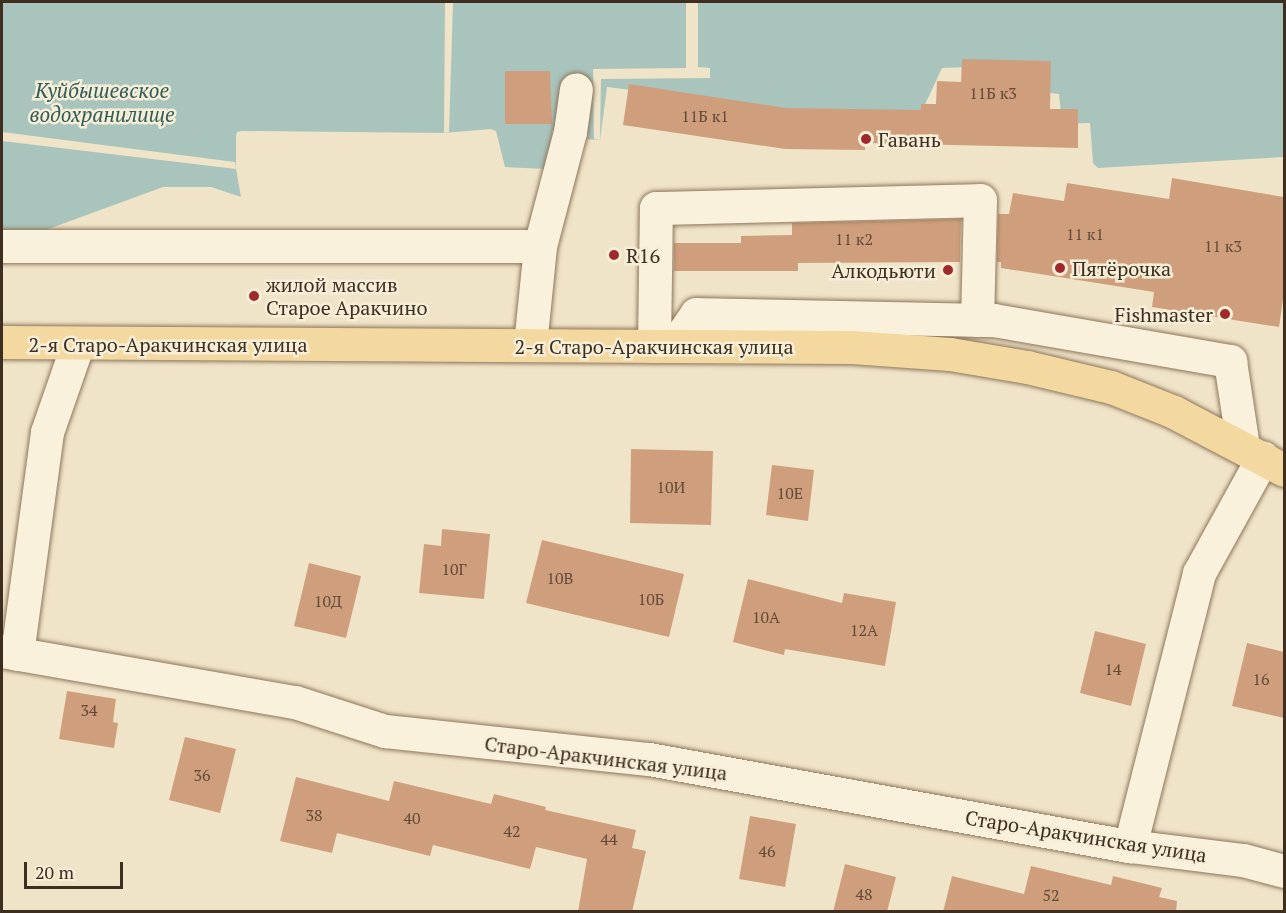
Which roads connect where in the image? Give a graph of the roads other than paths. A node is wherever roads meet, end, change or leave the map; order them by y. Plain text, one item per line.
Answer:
1 (576, 89) dead end
2 (2, 246) edge
3 (540, 246) junction
4 (977, 320) junction
5 (2, 342) edge
6 (78, 344) junction
7 (530, 345) junction
8 (664, 346) junction
9 (1264, 458) edge
10 (9, 652) edge
11 (1130, 846) junction
12 (1284, 871) edge

1 - 3 street
2 - 3 street
3 - 7 street
4 - 8 street
4 - 8 street
4 - 9 street
5 - 6 main road, 2-я Старо-Аракчинская улица
6 - 7 main road, 2-я Старо-Аракчинская улица
6 - 10 street
7 - 8 main road, 2-я Старо-Аракчинская улица
8 - 9 main road, 2-я Старо-Аракчинская улица
9 - 11 street
10 - 11 street, Старо-Аракчинская улица
11 - 12 street, Старо-Аракчинская улица

